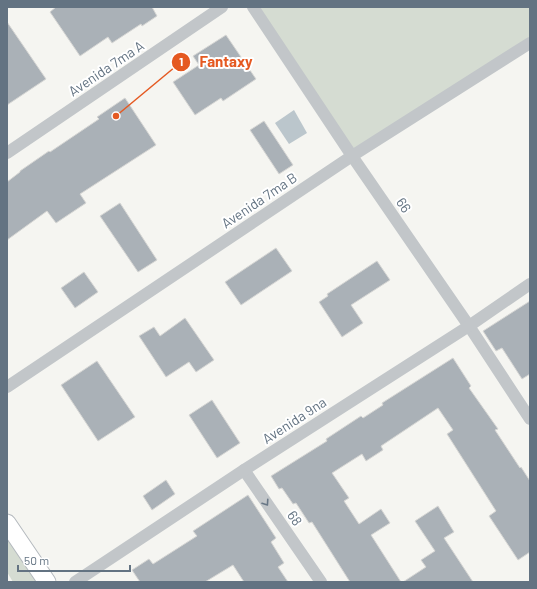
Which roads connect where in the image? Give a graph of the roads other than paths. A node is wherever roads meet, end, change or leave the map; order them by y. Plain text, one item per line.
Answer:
1 (222, 7) edge
2 (253, 7) edge
3 (530, 43) edge
4 (7, 153) edge
5 (352, 156) junction
6 (530, 284) edge
7 (469, 326) junction
8 (7, 387) edge
9 (530, 419) edge
10 (244, 470) junction
11 (7, 522) edge
12 (47, 582) edge
13 (75, 582) edge
14 (321, 582) edge

1 - 4 street, Avenida 7ma A
2 - 5 street, 66
3 - 5 street, Avenida 7ma B
5 - 7 street, 66
5 - 8 street, Avenida 7ma B
6 - 7 street, Avenida 9na
7 - 9 street, 66
7 - 10 street, Avenida 9na
10 - 13 street, Avenida 9na
10 -> 14 street, 68
11 - 12 main road

